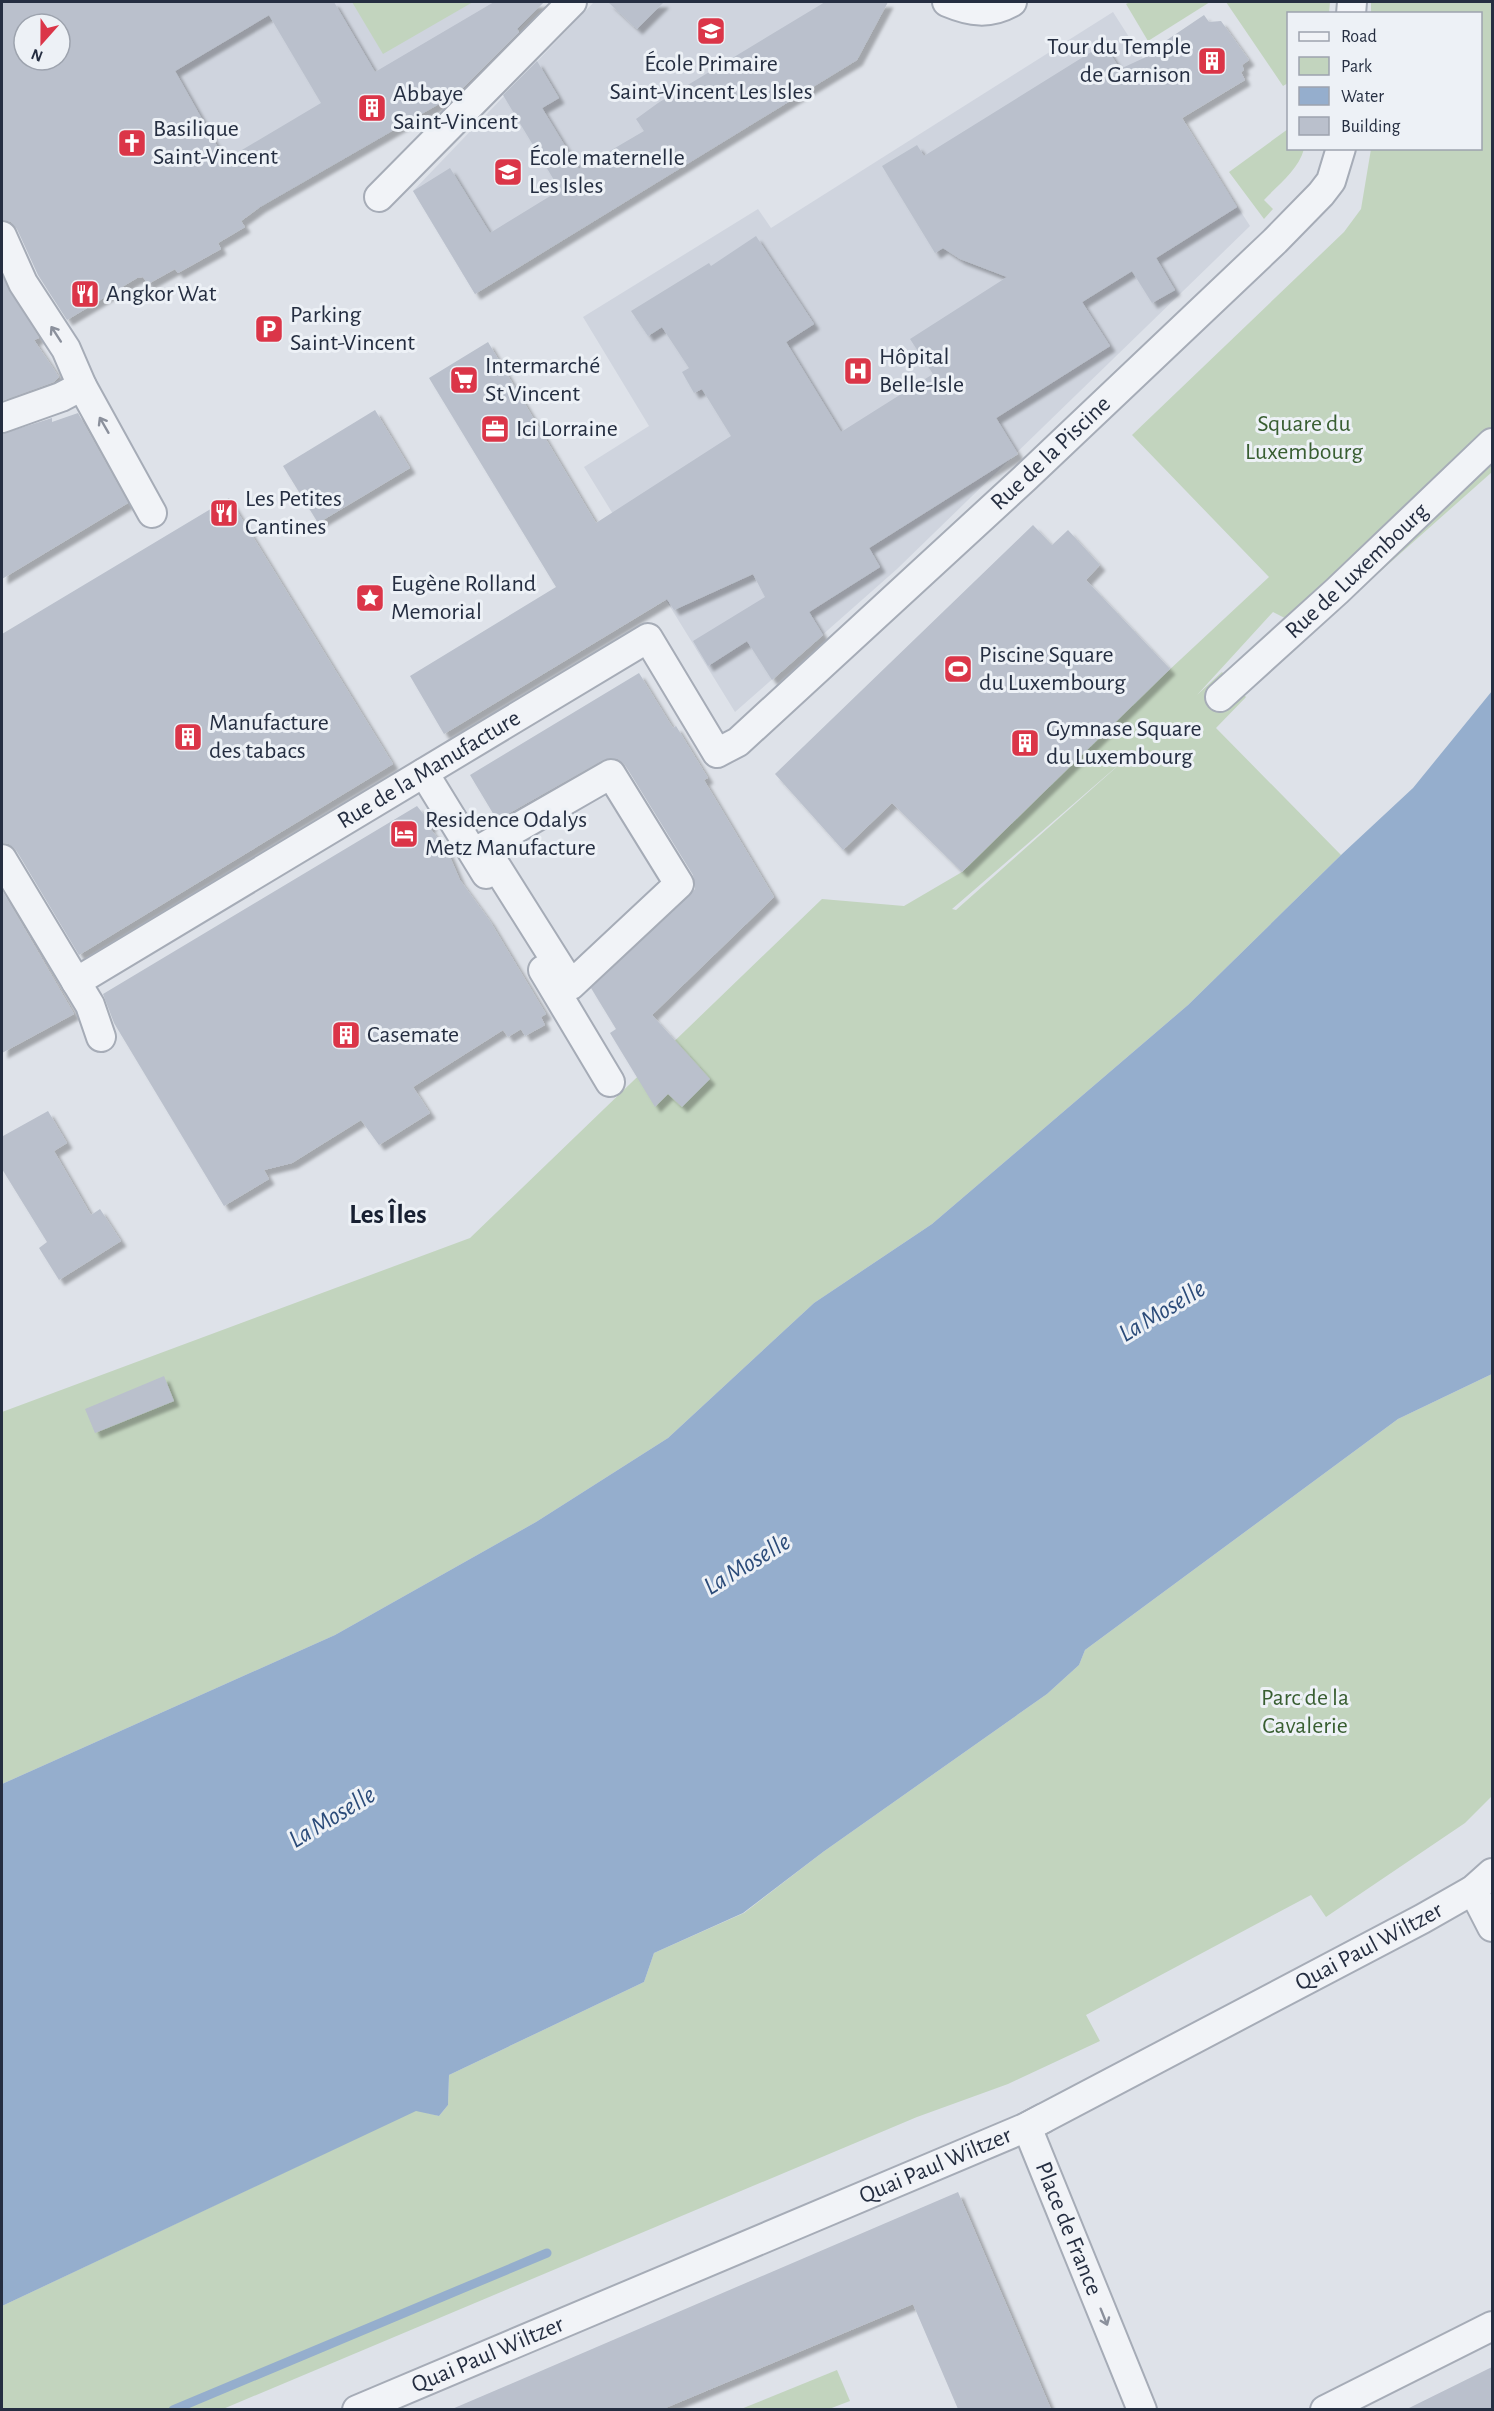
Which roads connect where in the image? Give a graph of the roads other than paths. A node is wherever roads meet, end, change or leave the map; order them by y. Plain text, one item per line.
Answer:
1 (572, 2) edge
2 (947, 2) edge
3 (1012, 2) edge
4 (1340, 150) edge
5 (379, 197) dead end
6 (2, 236) edge
7 (82, 387) junction
8 (2, 418) edge
9 (1492, 442) edge
10 (152, 513) dead end
11 (1220, 697) dead end
12 (738, 742) joint
13 (424, 773) junction
14 (2, 859) edge
15 (76, 982) junction
16 (571, 985) joint
17 (101, 1037) dead end
18 (610, 1082) dead end
19 (1483, 1882) edge
20 (1492, 1927) edge
21 (1027, 2127) junction
22 (1492, 2326) edge
23 (376, 2406) edge
24 (1142, 2409) edge
25 (1325, 2409) edge

1 - 5 street
2 - 3 street
4 - 12 street, Rue de la Piscine
7 -> 6 street
7 - 8 street
10 -> 7 street
9 - 11 street, Rue de Luxembourg
12 - 13 street, Rue de la Manufacture
13 - 15 street, Rue de la Manufacture
13 - 18 street
14 - 15 street
15 - 17 street
16 - 16 street
19 - 20 street
19 - 21 street, Quai Paul Wiltzer
21 - 23 street, Quai Paul Wiltzer
21 -> 24 street, Place de France
22 - 25 street

